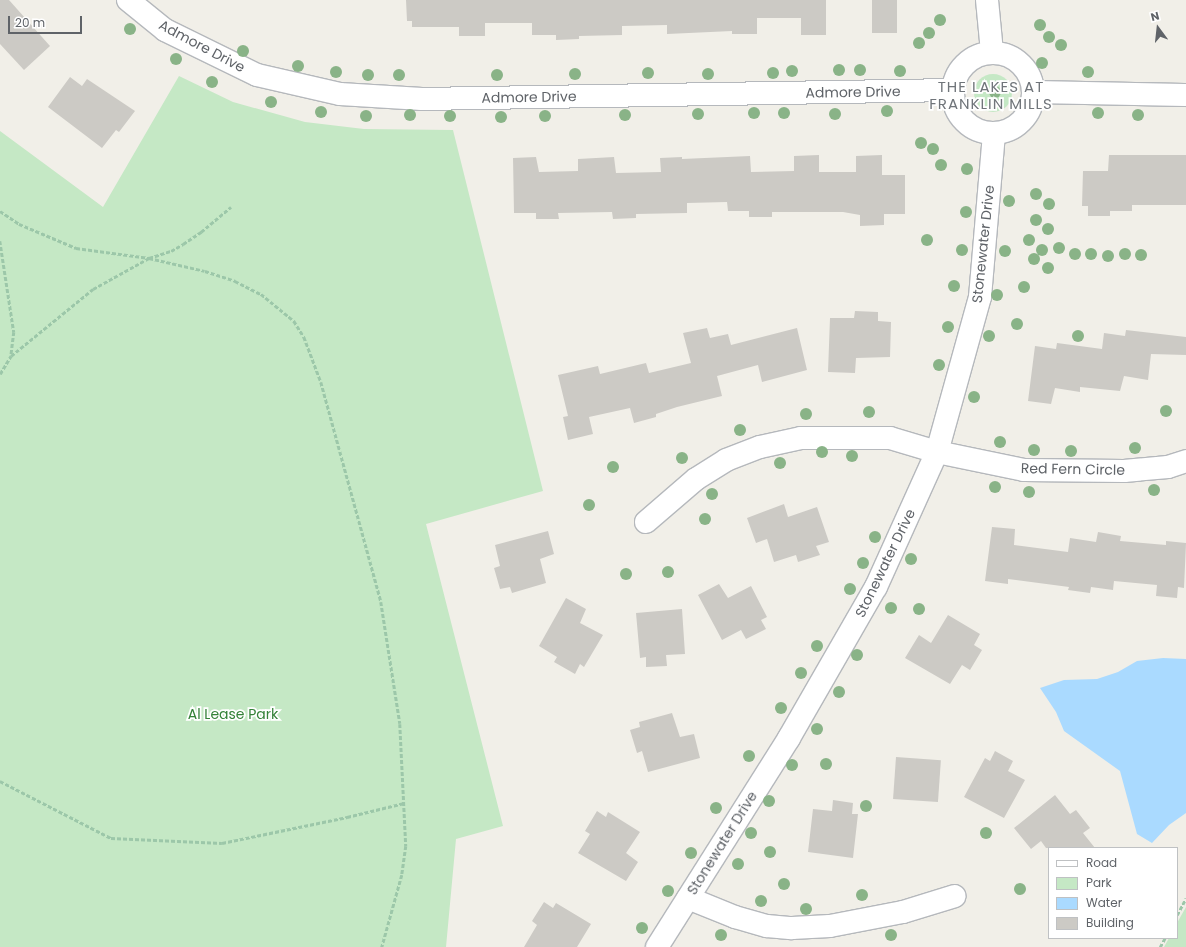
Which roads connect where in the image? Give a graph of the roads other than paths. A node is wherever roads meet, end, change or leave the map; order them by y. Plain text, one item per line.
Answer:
1 (128, 0) edge
2 (986, 0) edge
3 (992, 52) junction
4 (952, 90) junction
5 (1034, 92) junction
6 (1186, 95) edge
7 (994, 134) junction
8 (937, 452) junction
9 (1186, 461) edge
10 (646, 522) dead end
11 (955, 896) dead end
12 (688, 898) junction
13 (657, 947) edge

1 - 4 street, Admore Drive
2 - 3 street
3 - 4 street
3 - 5 street
4 - 7 street
5 - 6 street
5 - 7 street
7 - 8 street, Stonewater Drive
8 - 9 street, Red Fern Circle
8 - 10 street, Red Fern Circle
8 - 12 street, Stonewater Drive
11 - 12 street
12 - 13 street, Stonewater Drive

